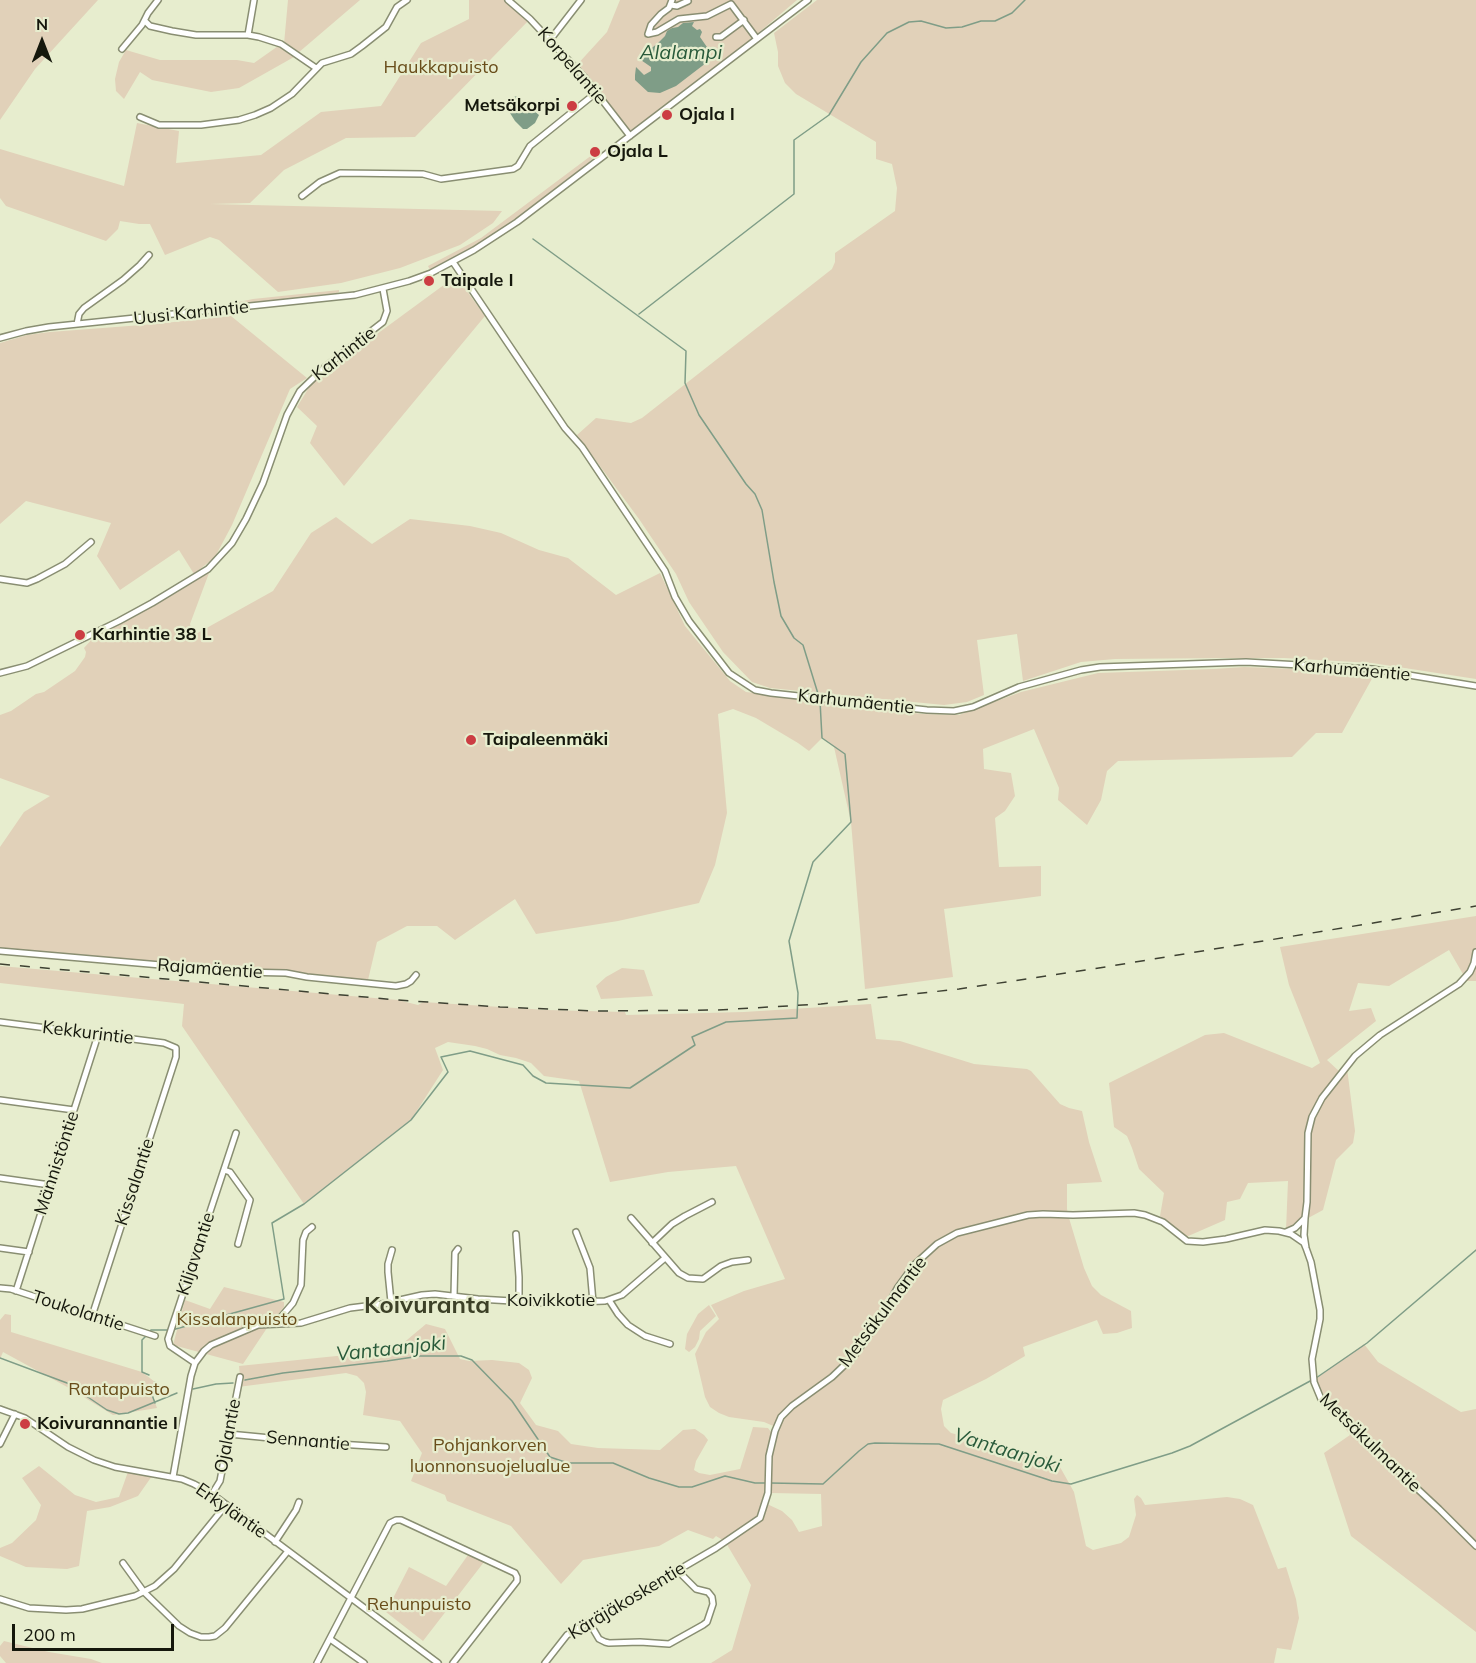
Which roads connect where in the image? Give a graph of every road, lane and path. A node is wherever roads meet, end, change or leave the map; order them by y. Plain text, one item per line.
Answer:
1 (158, 0) edge
2 (254, 0) edge
3 (406, 0) edge
4 (508, 0) edge
5 (581, 0) edge
6 (808, 0) edge
7 (688, 1) edge
8 (671, 2) edge
9 (744, 20) junction
10 (145, 21) junction
11 (248, 35) junction
12 (716, 37) dead end
13 (757, 39) junction
14 (550, 40) junction
15 (122, 49) dead end
16 (316, 68) junction
17 (597, 92) junction
18 (140, 117) dead end
19 (630, 136) junction
20 (302, 196) dead end
21 (149, 255) dead end
22 (453, 262) junction
23 (383, 289) junction
24 (77, 324) junction
25 (0, 338) edge
26 (91, 542) dead end
27 (0, 579) edge
28 (0, 673) edge
29 (1476, 687) edge
30 (0, 951) edge
31 (1476, 952) edge
32 (416, 975) dead end
33 (0, 1022) edge
34 (98, 1035) junction
35 (176, 1048) joint
36 (0, 1100) edge
37 (74, 1110) junction
38 (236, 1133) dead end
39 (224, 1170) junction
40 (0, 1178) edge
41 (50, 1185) junction
42 (712, 1202) dead end
43 (631, 1218) dead end
44 (1305, 1218) junction
45 (312, 1227) dead end
46 (576, 1232) dead end
47 (1286, 1232) junction
48 (516, 1234) dead end
49 (652, 1242) junction
50 (238, 1244) dead end
51 (0, 1248) edge
52 (1306, 1248) junction
53 (458, 1249) dead end
54 (392, 1250) dead end
55 (28, 1252) junction
56 (664, 1258) junction
57 (748, 1260) dead end
58 (0, 1288) edge
59 (16, 1291) junction
60 (454, 1296) junction
61 (609, 1300) junction
62 (391, 1302) junction
63 (519, 1302) junction
64 (593, 1302) junction
65 (92, 1316) junction
66 (280, 1323) junction
67 (155, 1336) dead end
68 (670, 1344) dead end
69 (195, 1363) junction
70 (240, 1377) dead end
71 (0, 1409) edge
72 (15, 1414) junction
73 (229, 1434) junction
74 (0, 1444) edge
75 (386, 1446) dead end
76 (173, 1477) junction
77 (212, 1494) junction
78 (299, 1502) dead end
79 (226, 1505) junction
80 (275, 1542) junction
81 (1476, 1546) edge
82 (716, 1548) joint
83 (288, 1551) junction
84 (123, 1563) dead end
85 (677, 1570) junction
86 (144, 1592) junction
87 (351, 1598) junction
88 (0, 1599) edge
89 (589, 1622) junction
90 (330, 1639) junction
91 (318, 1663) edge
92 (364, 1663) edge
93 (438, 1663) edge
94 (453, 1663) edge
95 (545, 1663) edge

1 - 10 street
2 - 11 street
3 - 16 street
4 - 14 street, Korpelantie
5 - 14 street
6 - 13 street
7 - 8 street
8 - 9 street
9 - 12 street
9 - 13 street
10 - 11 street
10 - 15 street
11 - 16 street
13 - 19 street
14 - 17 street, Korpelantie
16 - 18 street
17 - 19 street, Korpelantie
17 - 20 street
19 - 22 street
21 - 24 street
22 - 23 street
22 - 29 street, Karhumäentie
23 - 24 street, Uusi Karhintie
23 - 28 street, Karhintie
24 - 25 street, Uusi Karhintie
26 - 27 street
30 - 32 street, Rajamäentie
31 - 44 street, Metsäkulmantie
33 - 34 street, Kekkurintie
34 - 35 street, Kekkurintie
34 - 37 street, Männistöntie
35 - 65 street, Kissalantie
36 - 37 street
37 - 41 street, Männistöntie
38 - 39 street, Kiljavantie
39 - 50 street
39 - 69 street, Kiljavantie
40 - 41 street
41 - 55 street, Männistöntie
42 - 49 street
43 - 49 street
44 - 47 street
44 - 52 street, Metsäkulmantie
45 - 66 street
46 - 64 street
47 - 52 street
47 - 82 street, Metsäkulmantie
48 - 63 street
49 - 56 street
51 - 55 street
52 - 81 street, Metsäkulmantie
53 - 60 street
54 - 62 street
55 - 59 street, Männistöntie
56 - 57 street
56 - 61 street, Koivikkotie
58 - 59 street, Toukolantie
59 - 65 street, Toukolantie
60 - 62 street, Koivikkotie
60 - 63 street, Koivikkotie
61 - 64 street, Koivikkotie
61 - 68 street
62 - 66 street, Koivikkotie
63 - 64 street, Koivikkotie
65 - 67 street, Toukolantie
66 - 69 street, Koivikkotie
69 - 76 street
70 - 73 street, Ojalantie
71 - 72 street, Erkyläntie
72 - 74 street
72 - 76 street, Erkyläntie
73 - 75 street, Sennantie
73 - 77 street, Ojalantie
76 - 77 street, Erkyläntie
77 - 79 street, Erkyläntie
78 - 80 street
79 - 80 street, Erkyläntie
79 - 86 street
80 - 83 street, Erkyläntie
82 - 85 street, Käräjäkoskentie
83 - 86 street
83 - 87 street, Erkyläntie
84 - 86 street
85 - 89 street, Käräjäkoskentie
85 - 89 street
86 - 88 street
87 - 90 street
87 - 93 street, Erkyläntie
87 - 94 street
89 - 95 street, Käräjäkoskentie
90 - 91 street
90 - 92 street

